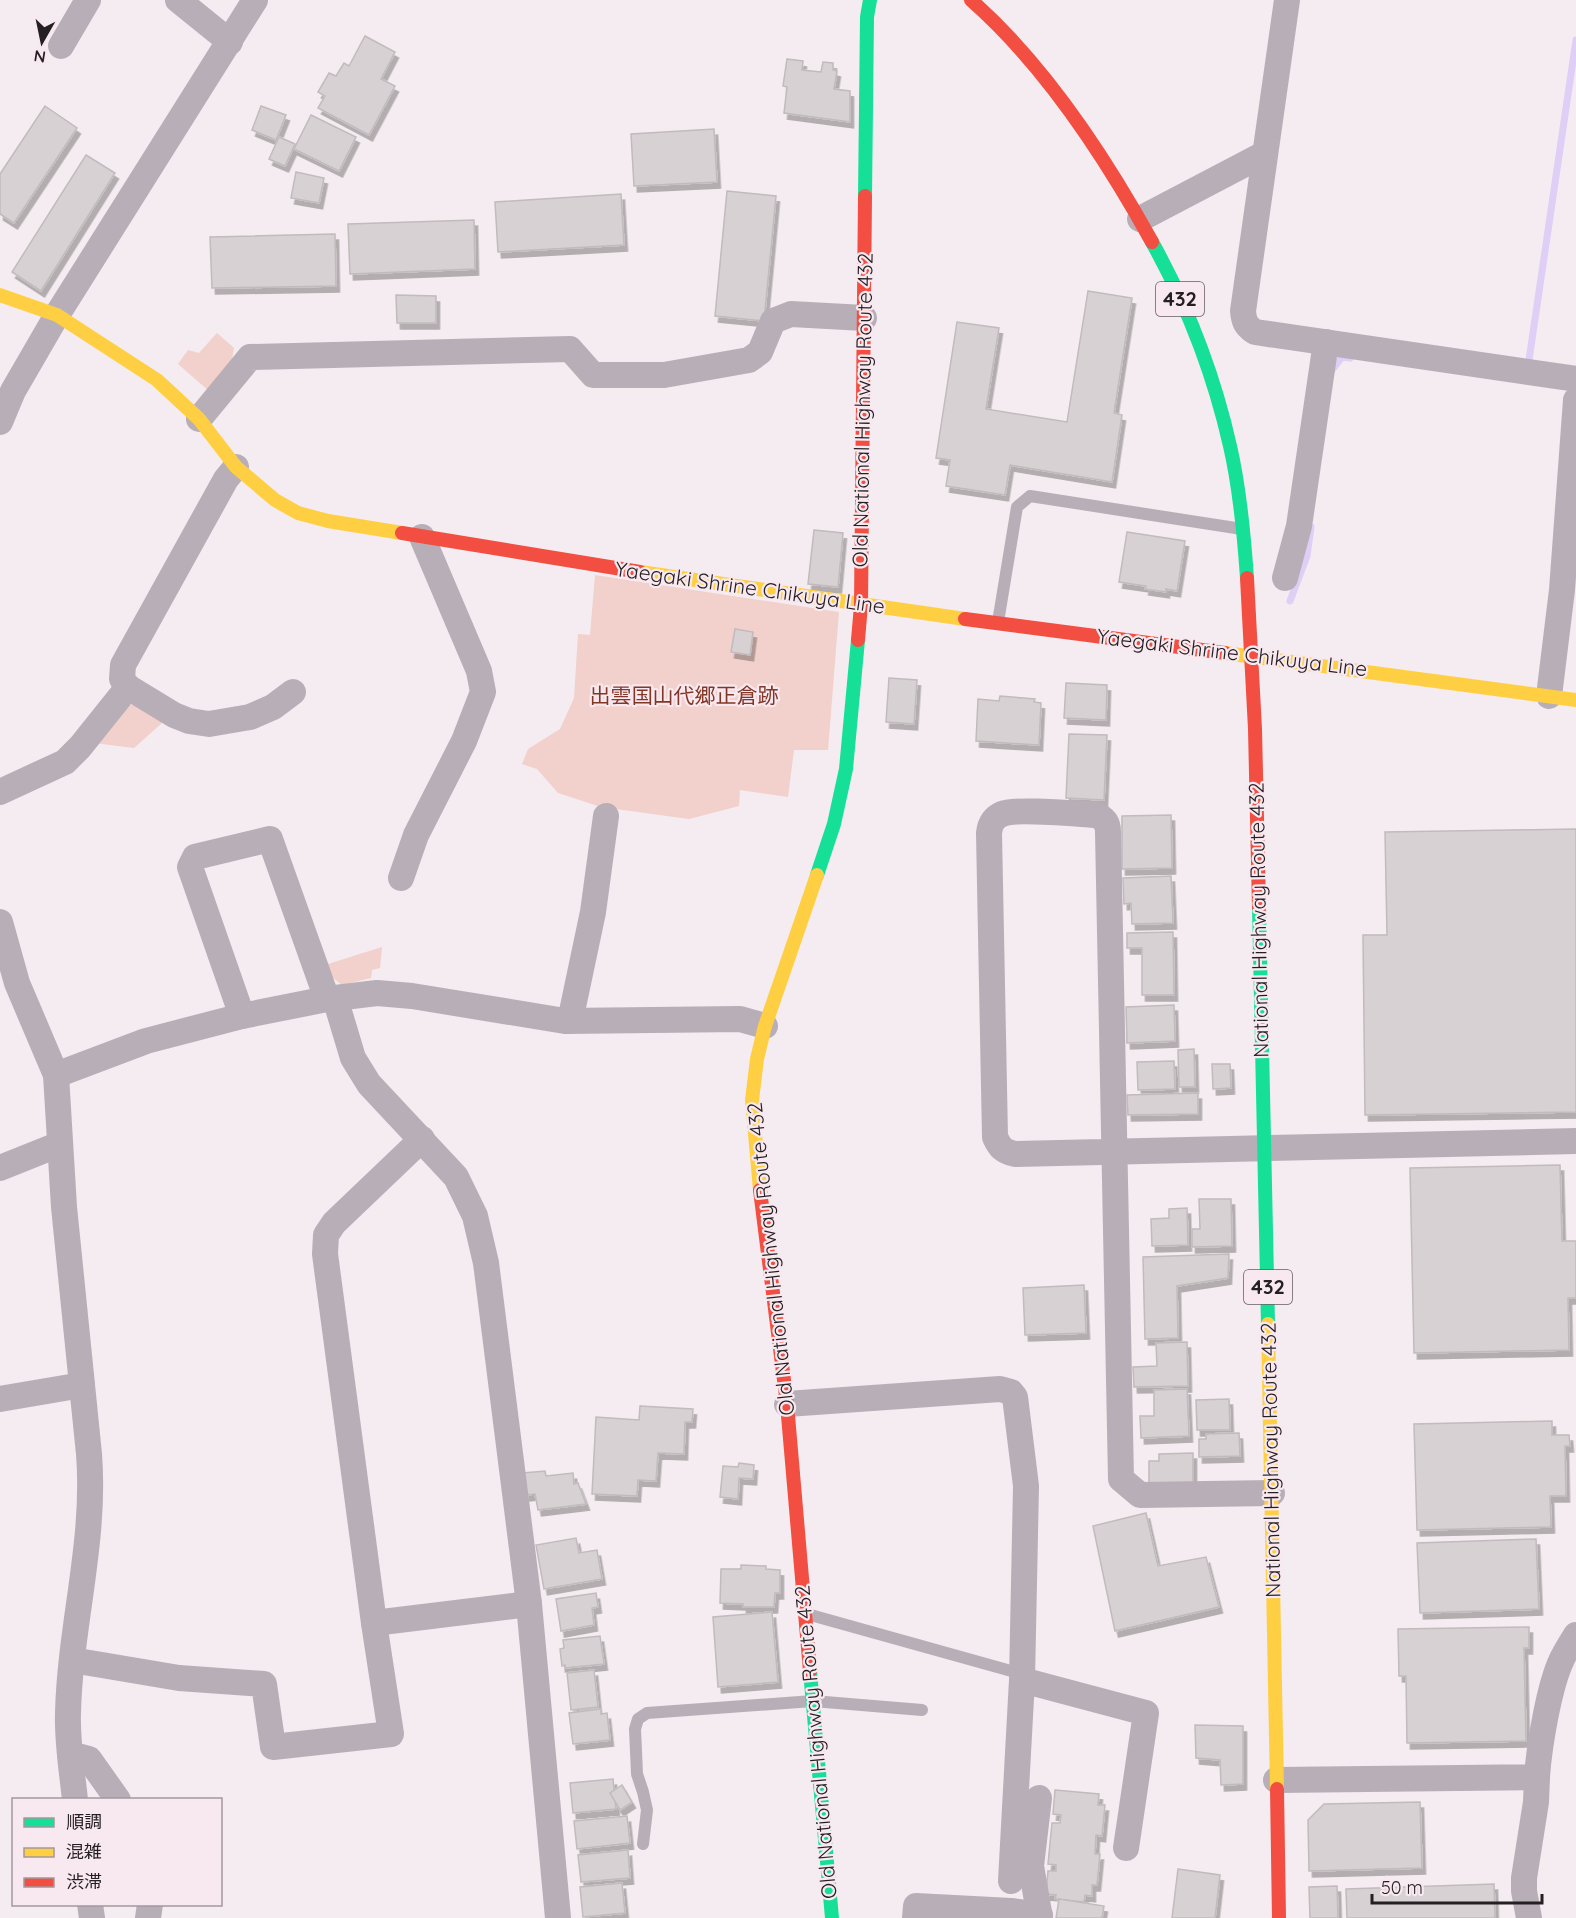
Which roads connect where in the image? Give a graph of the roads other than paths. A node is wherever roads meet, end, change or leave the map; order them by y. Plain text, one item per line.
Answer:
1 (88, 0) edge
2 (178, 0) edge
3 (255, 0) edge
4 (870, 0) edge
5 (971, 0) edge
6 (1287, 0) edge
7 (230, 42) junction
8 (61, 46) dead end
9 (1264, 154) junction
10 (1140, 219) junction
11 (0, 295) edge
12 (57, 315) junction
13 (864, 318) junction
14 (1326, 342) junction
15 (1576, 379) edge
16 (1576, 400) edge
17 (199, 419) junction
18 (0, 422) edge
19 (236, 467) junction
20 (1243, 529) junction
21 (422, 537) junction
22 (1285, 578) dead end
23 (861, 605) junction
24 (997, 623) junction
25 (1253, 656) junction
26 (128, 687) junction
27 (293, 692) dead end
28 (1549, 696) junction
29 (1576, 700) edge
30 (0, 792) edge
31 (606, 816) dead end
32 (402, 878) dead end
33 (0, 922) edge
34 (331, 999) junction
35 (242, 1016) junction
36 (570, 1021) junction
37 (765, 1026) junction
38 (56, 1075) junction
39 (422, 1139) junction
40 (1576, 1141) edge
41 (60, 1144) junction
42 (1265, 1148) junction
43 (1114, 1152) junction
44 (0, 1168) edge
45 (81, 1384) junction
46 (0, 1399) edge
47 (787, 1404) junction
48 (1272, 1493) junction
49 (529, 1604) junction
50 (805, 1613) junction
51 (374, 1623) junction
52 (1576, 1635) edge
53 (72, 1660) junction
54 (1022, 1677) junction
55 (813, 1701) junction
56 (922, 1710) dead end
57 (70, 1754) junction
58 (1538, 1777) junction
59 (1276, 1780) junction
60 (75, 1798) edge
61 (117, 1798) edge
62 (1039, 1798) dead end
63 (644, 1844) dead end
64 (1126, 1848) dead end
65 (1011, 1881) dead end
66 (1040, 1916) edge
67 (558, 1918) edge
68 (832, 1918) edge
69 (915, 1918) edge
70 (1279, 1918) edge
71 (1529, 1918) edge

1 - 8 street
2 - 7 street
3 - 7 street
4 - 13 main road, Old National Highway Route 432
5 - 10 main road, National Highway Route 432 / 432
6 - 9 street
7 - 12 street
9 - 10 street
9 - 14 street
10 - 20 main road, National Highway Route 432 / 432
11 - 12 main road, Yaegaki Shrine Chikuya Line
12 - 17 main road, Yaegaki Shrine Chikuya Line
12 - 18 street
13 - 17 street
13 - 23 main road, Old National Highway Route 432
14 - 15 street
14 - 22 street
16 - 28 street
17 - 19 main road, Yaegaki Shrine Chikuya Line
19 - 21 main road, Yaegaki Shrine Chikuya Line
19 - 26 street
20 - 24 lane
20 - 25 main road, National Highway Route 432 / 432
21 - 23 main road, Yaegaki Shrine Chikuya Line
21 - 32 street
23 - 24 main road, Yaegaki Shrine Chikuya Line
23 - 37 main road, Old National Highway Route 432
24 - 25 main road, Yaegaki Shrine Chikuya Line
25 - 28 main road, Yaegaki Shrine Chikuya Line
25 - 42 main road, National Highway Route 432 / 432
26 - 27 street
26 - 30 street
28 - 29 main road, Yaegaki Shrine Chikuya Line
31 - 36 street
33 - 38 street
34 - 35 street
34 - 35 street
34 - 36 street
34 - 39 street
35 - 38 street
36 - 37 street
37 - 47 main road, Old National Highway Route 432
38 - 41 street
39 - 49 street
39 - 51 street
40 - 42 street
41 - 44 street
41 - 45 street
42 - 43 street
42 - 48 main road, National Highway Route 432 / 432
43 - 43 street
43 - 48 street
45 - 46 street
45 - 53 street
47 - 50 main road, Old National Highway Route 432
47 - 54 street
48 - 59 main road, National Highway Route 432 / 432
49 - 51 street
49 - 67 street
50 - 54 lane
50 - 55 main road, Old National Highway Route 432
51 - 53 street
52 - 58 street
53 - 57 street
54 - 64 street
54 - 65 street
55 - 56 lane
55 - 63 lane
55 - 68 main road, Old National Highway Route 432
57 - 60 street
57 - 61 street
58 - 59 street
58 - 71 street
59 - 70 main road, National Highway Route 432 / 432
62 - 66 street
66 - 69 street

